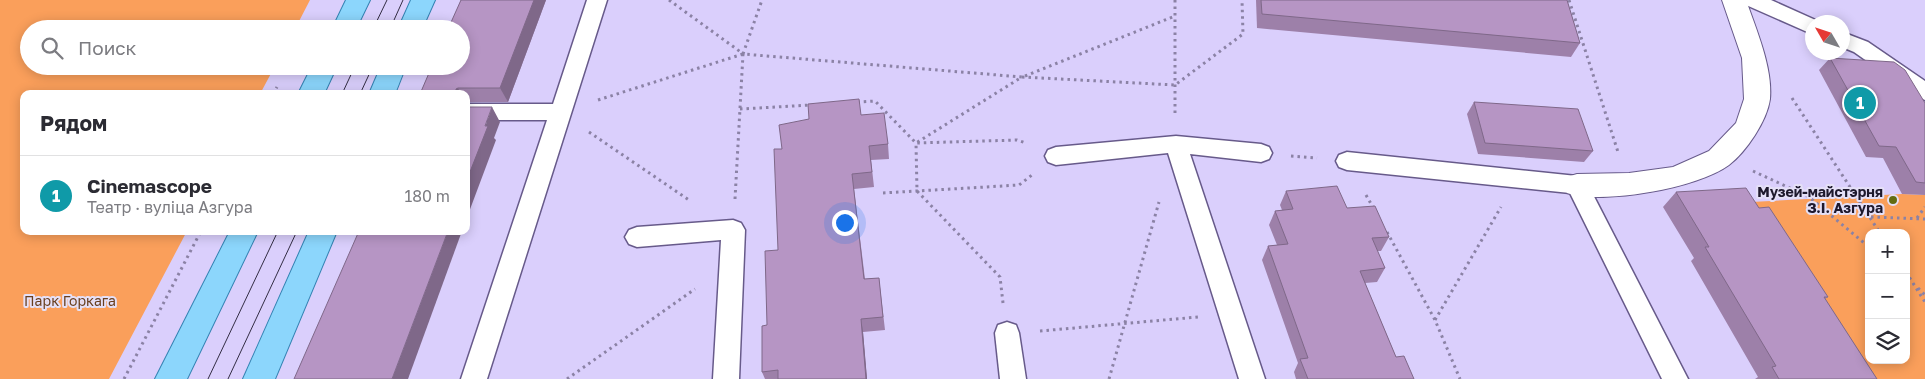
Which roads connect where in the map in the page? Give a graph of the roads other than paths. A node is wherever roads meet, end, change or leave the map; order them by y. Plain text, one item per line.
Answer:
1 (358, 0) edge
2 (423, 0) edge
3 (597, 0) edge
4 (1734, 0) edge
5 (1752, 0) edge
6 (348, 20) edge
7 (414, 20) edge
8 (1805, 23) edge
9 (1850, 42) edge
10 (321, 75) edge
11 (390, 75) edge
12 (314, 90) edge
13 (384, 90) edge
14 (1925, 92) edge
15 (470, 112) edge
16 (560, 112) junction
17 (1176, 144) junction
18 (1261, 153) road end
19 (1056, 156) road end
20 (1347, 161) road end
21 (1578, 185) junction
22 (242, 235) edge
23 (321, 235) edge
24 (638, 238) dead end
25 (1007, 334) road end
26 (171, 379) edge
27 (259, 379) edge
28 (474, 379) edge
29 (726, 379) edge
30 (1013, 379) edge
31 (1252, 379) edge
32 (1675, 379) edge

1 - 6 main road
2 - 7 main road
3 - 16 lane
4 - 21 street
5 - 8 lane
9 - 14 lane
10 - 12 main road
11 - 13 main road
15 - 16 lane
16 - 28 lane
17 - 18 lane
17 - 19 lane
17 - 31 lane
20 - 21 lane
21 - 32 lane
22 - 26 main road
23 - 27 main road
24 - 29 lane
25 - 30 lane

